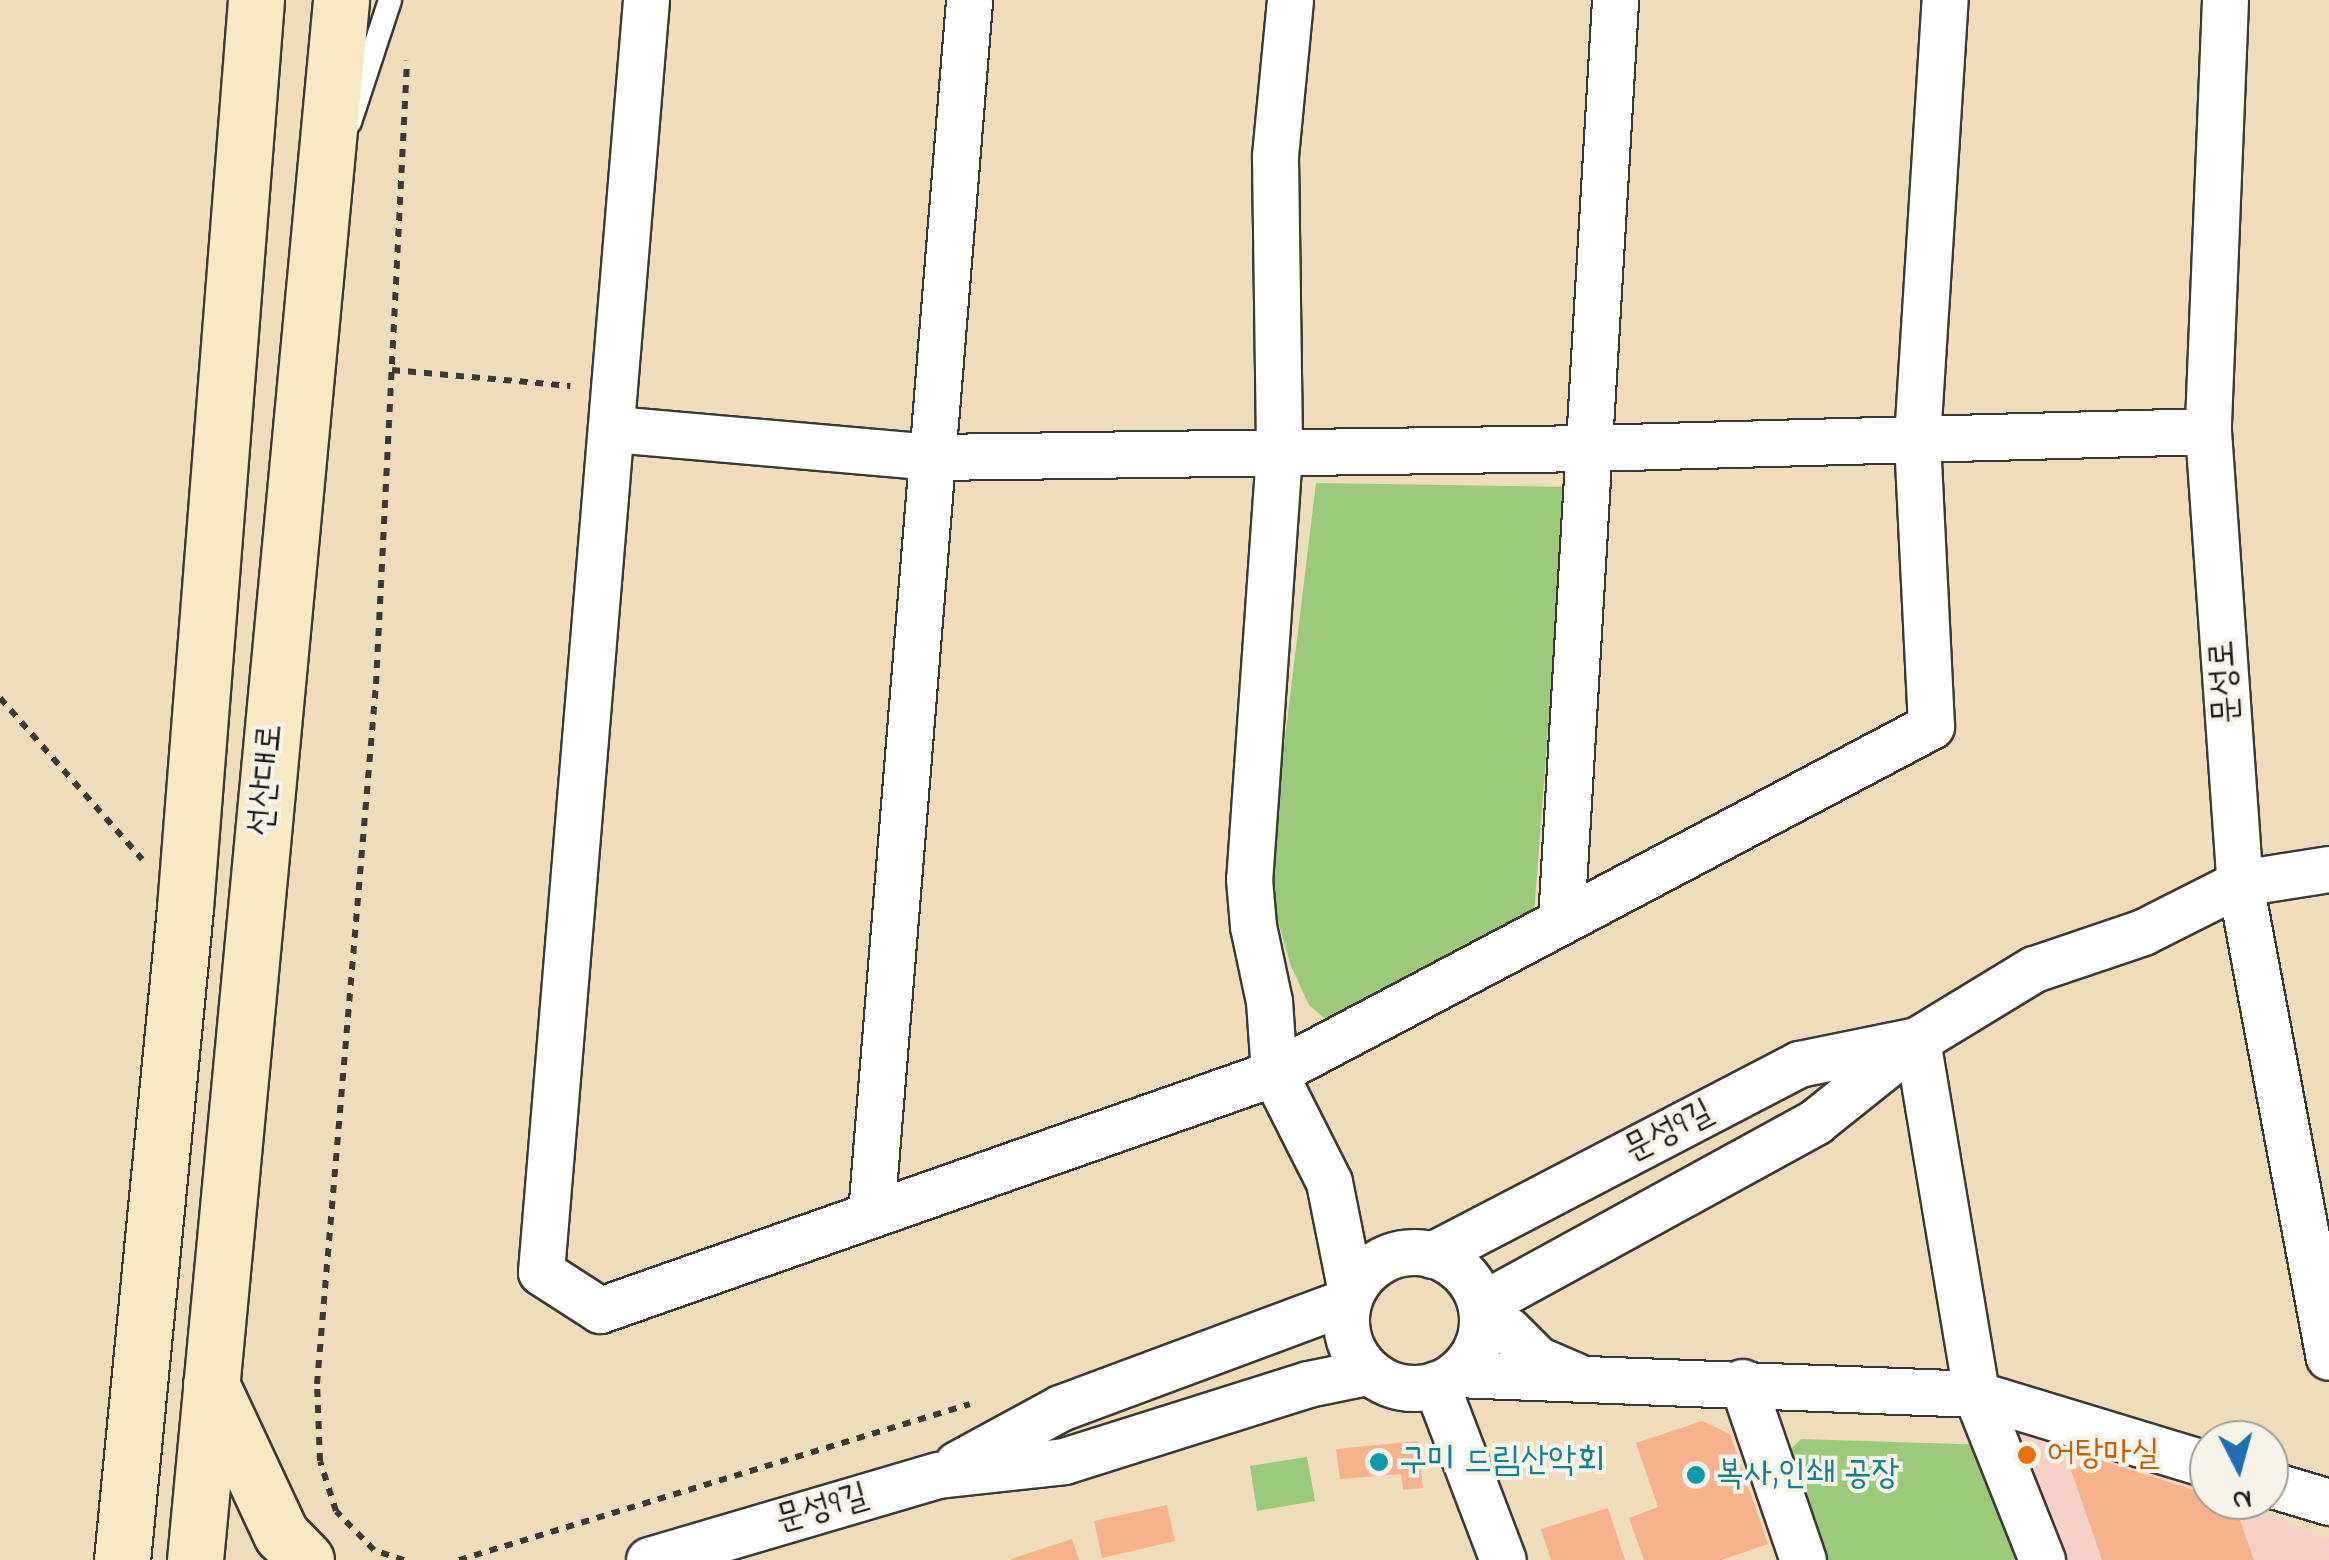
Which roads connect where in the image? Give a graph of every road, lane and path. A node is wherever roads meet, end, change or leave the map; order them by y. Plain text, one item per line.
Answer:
1 (256, 0) edge
2 (341, 0) edge
3 (390, 0) edge
4 (646, 0) edge
5 (969, 0) edge
6 (1290, 0) edge
7 (1615, 0) edge
8 (1945, 0) edge
9 (2225, 0) edge
10 (408, 58) dead end
11 (322, 201) junction
12 (392, 370) junction
13 (615, 410) junction
14 (2208, 431) junction
15 (1917, 439) junction
16 (1589, 448) junction
17 (1279, 453) junction
18 (932, 457) junction
19 (0, 698) edge
20 (2329, 869) edge
21 (2240, 884) junction
22 (185, 908) junction
23 (1561, 921) junction
24 (1917, 1040) junction
25 (1274, 1073) junction
26 (1329, 1182) junction
27 (871, 1214) junction
28 (1417, 1254) junction
29 (1350, 1297) junction
30 (1481, 1316) junction
31 (2329, 1357) edge
32 (1377, 1377) junction
33 (1446, 1379) junction
34 (1592, 1379) junction
35 (210, 1382) junction
36 (1742, 1382) junction
37 (1976, 1394) junction
38 (988, 1399) dead end
39 (2189, 1460) edge
40 (938, 1475) junction
41 (2289, 1490) edge
42 (2329, 1502) edge
43 (122, 1560) edge
44 (195, 1560) edge
45 (306, 1560) edge
46 (404, 1560) edge
47 (459, 1560) edge
48 (649, 1560) edge
49 (1503, 1560) edge
50 (1802, 1560) edge
51 (2042, 1560) edge

1 - 22 main road, 선산대로
2 - 11 main road, 선산대로
3 - 11 lane
4 - 13 street
5 - 18 street
6 - 17 street
7 - 16 street
8 - 15 street
9 - 14 street, 문성로
10 - 12 path
11 - 35 main road, 선산대로
12 - 13 path
12 - 46 path
13 - 18 street
13 - 27 street
14 - 15 street
14 - 21 street, 문성로
15 - 16 street
15 - 23 street
16 - 17 street
16 - 23 street
17 - 18 street
17 - 25 street
18 - 27 street
19 - 22 path
20 - 21 street, 문성9길
21 - 24 street, 문성9길
21 - 31 street, 문성로
22 - 43 main road, 선산대로
23 - 25 street
24 - 28 street, 문성9길
24 - 30 street
24 - 37 street
25 - 26 street
25 - 27 street
26 - 28 street
26 - 29 street
28 - 29 street
28 - 30 street
29 - 32 street
29 - 40 street, 문성9길
30 - 33 street
30 - 34 street
32 - 33 street
32 - 40 street, 문성9길
33 - 34 street
33 - 49 street
34 - 36 street
35 - 44 main road, 선산대로
35 - 45 main road
36 - 37 street
36 - 50 street
37 - 39 street
37 - 51 street
38 - 47 path
40 - 48 street, 문성9길
41 - 42 street

